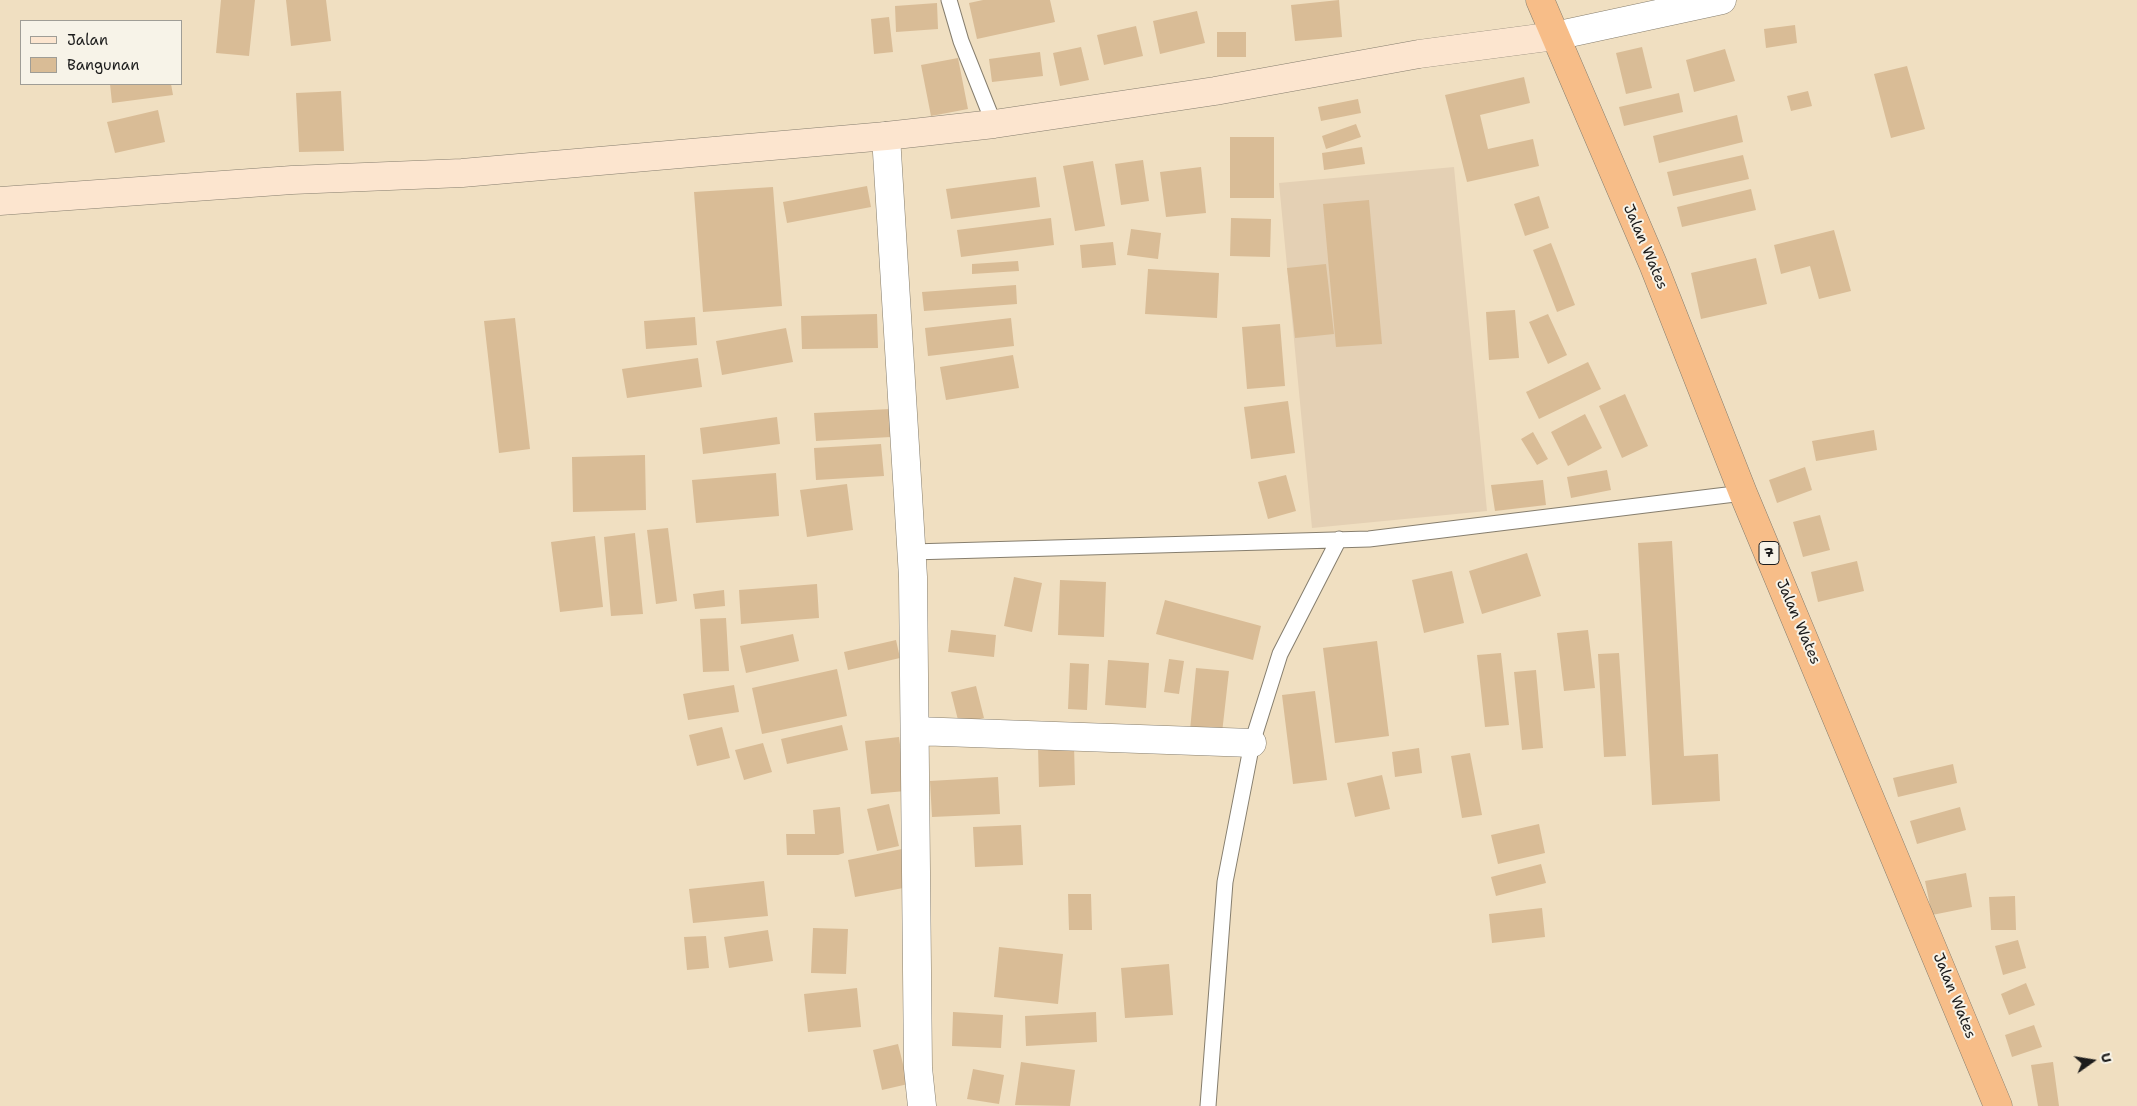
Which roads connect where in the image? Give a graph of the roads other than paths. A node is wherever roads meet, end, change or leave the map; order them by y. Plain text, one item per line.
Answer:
1 (949, 0) edge
2 (1540, 0) edge
3 (1722, 0) edge
4 (1555, 36) junction
5 (994, 124) junction
6 (886, 136) junction
7 (0, 201) edge
8 (1743, 493) junction
9 (1339, 539) junction
10 (912, 552) junction
11 (916, 731) junction
12 (1252, 743) junction
13 (922, 1106) edge
14 (1208, 1106) edge
15 (1998, 1106) edge

1 - 5 lane
2 - 4 highway, Jalan Wates / 7
3 - 4 street
4 - 5 street
4 - 8 highway, Jalan Wates / 7
5 - 6 street
6 - 7 street
6 - 10 street
8 - 9 lane
8 - 15 highway, Jalan Wates / 7
9 - 10 lane
9 - 12 lane
10 - 11 street
11 - 12 street
11 - 13 street
12 - 14 lane

